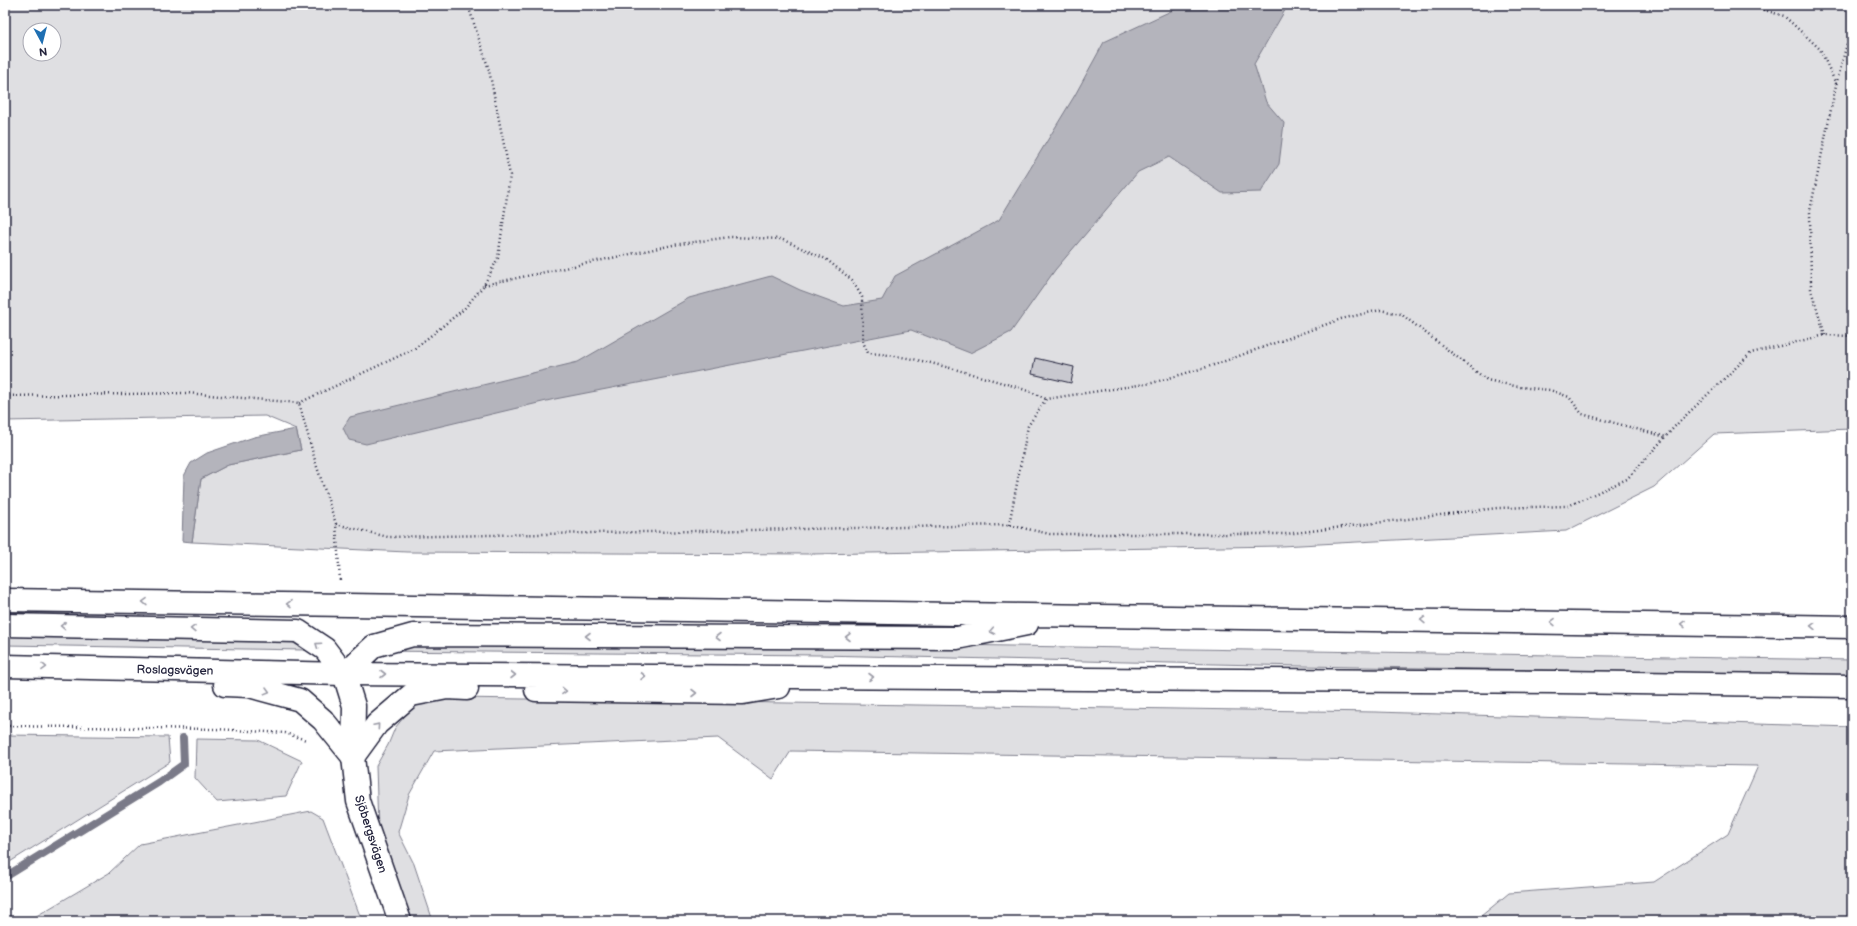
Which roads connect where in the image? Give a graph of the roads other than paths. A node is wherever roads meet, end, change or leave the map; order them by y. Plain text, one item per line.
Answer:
1 (5, 600) edge
2 (1071, 616) junction
3 (5, 624) edge
4 (1852, 627) edge
5 (5, 666) edge
6 (344, 674) junction
7 (843, 677) junction
8 (5, 682) edge
9 (1852, 686) edge
10 (353, 757) junction
11 (400, 921) edge

2 -> 1 main road
4 -> 2 main road
2 -> 6 main road
6 -> 3 main road, Sjöbergsvägen
5 -> 6 main road, Roslagsvägen
6 -> 7 main road, Roslagsvägen
6 - 10 main road, Sjöbergsvägen
7 -> 9 main road
10 -> 7 main road
8 -> 10 main road
10 - 11 main road, Sjöbergsvägen

